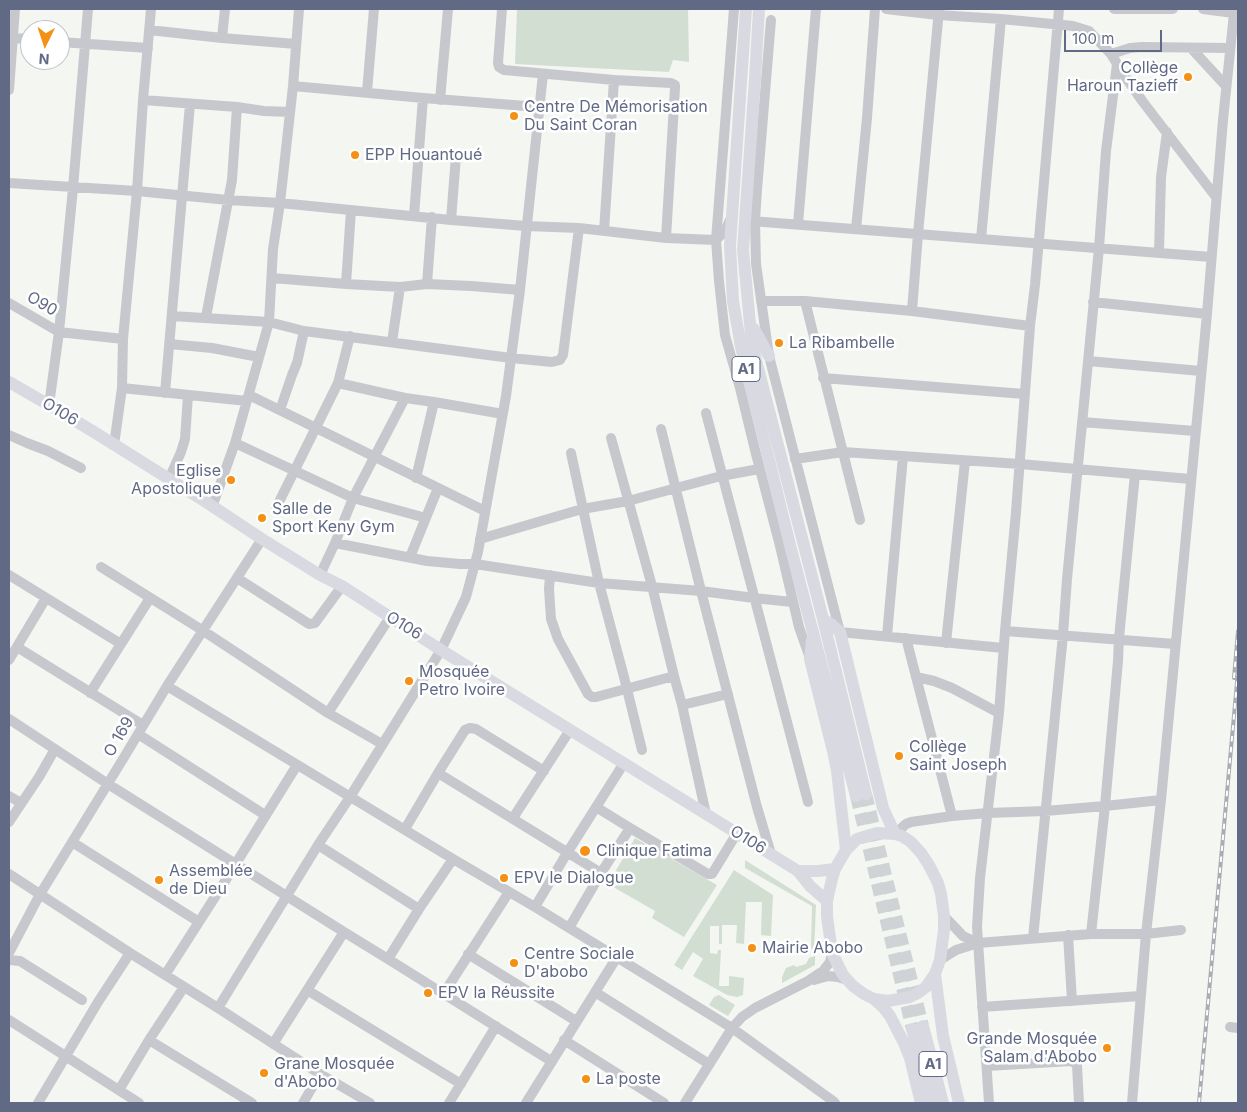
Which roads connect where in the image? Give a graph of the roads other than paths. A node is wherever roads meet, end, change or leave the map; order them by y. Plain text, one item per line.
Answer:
1 (15, 9) edge
2 (88, 9) edge
3 (152, 9) edge
4 (225, 9) edge
5 (299, 9) edge
6 (374, 9) edge
7 (448, 9) edge
8 (502, 9) edge
9 (735, 9) edge
10 (746, 9) edge
11 (759, 9) edge
12 (774, 9) edge
13 (816, 9) edge
14 (874, 9) edge
15 (886, 9) edge
16 (1059, 9) edge
17 (1114, 9) edge
18 (1173, 9) edge
19 (1203, 9) edge
20 (939, 12) edge
21 (1001, 19) junction
22 (771, 20) junction
23 (1058, 25) junction
24 (150, 30) junction
25 (13, 38) junction
26 (20, 38) edge
27 (222, 38) junction
28 (70, 43) edge
29 (85, 44) junction
30 (296, 44) junction
31 (148, 48) junction
32 (1191, 48) junction
33 (1230, 48) junction
34 (742, 50) junction
35 (1111, 54) junction
36 (1117, 64) junction
37 (543, 74) junction
38 (755, 78) junction
39 (614, 80) junction
40 (293, 86) junction
41 (1226, 86) junction
42 (9, 90) edge
43 (367, 92) junction
44 (423, 98) junction
45 (143, 100) junction
46 (440, 100) junction
47 (190, 104) junction
48 (237, 107) junction
49 (540, 107) junction
50 (290, 112) junction
51 (1166, 132) junction
52 (456, 156) dead end
53 (9, 183) edge
54 (73, 188) junction
55 (137, 192) junction
56 (182, 196) junction
57 (1216, 197) junction
58 (228, 200) junction
59 (280, 203) junction
60 (351, 210) junction
61 (414, 216) junction
62 (731, 217) junction
63 (432, 218) junction
64 (451, 220) junction
65 (750, 221) junction
66 (798, 224) junction
67 (526, 226) junction
68 (579, 228) junction
69 (856, 229) junction
70 (604, 231) junction
71 (918, 234) junction
72 (666, 238) junction
73 (981, 239) junction
74 (716, 240) junction
75 (1038, 243) junction
76 (1098, 248) junction
77 (1159, 252) junction
78 (1211, 256) junction
79 (272, 278) junction
80 (346, 284) junction
81 (427, 284) junction
82 (400, 287) junction
83 (520, 290) junction
84 (805, 301) junction
85 (761, 302) junction
86 (1093, 302) junction
87 (9, 303) edge
88 (912, 311) junction
89 (1206, 314) junction
90 (172, 316) junction
91 (206, 317) junction
92 (750, 320) junction
93 (269, 322) junction
94 (1030, 326) junction
95 (304, 331) junction
96 (59, 332) junction
97 (350, 336) junction
98 (123, 339) junction
99 (392, 342) junction
100 (169, 344) junction
101 (769, 356) junction
102 (259, 357) junction
103 (511, 358) junction
104 (1088, 361) junction
105 (1201, 371) junction
106 (823, 378) junction
107 (9, 382) edge
108 (338, 383) junction
109 (122, 388) junction
110 (165, 393) junction
111 (1024, 394) junction
112 (188, 395) junction
113 (248, 398) junction
114 (405, 398) junction
115 (434, 402) junction
116 (49, 404) junction
117 (280, 410) junction
118 (706, 413) dead end
119 (503, 414) junction
120 (1082, 422) junction
121 (315, 427) junction
122 (661, 429) dead end
123 (1195, 431) junction
124 (9, 435) edge
125 (611, 438) dead end
126 (235, 443) junction
127 (114, 445) junction
128 (843, 452) junction
129 (571, 453) dead end
130 (903, 456) junction
131 (375, 458) junction
132 (795, 458) junction
133 (965, 461) junction
134 (1020, 464) junction
135 (80, 468) dead end
136 (760, 469) junction
137 (1077, 470) junction
138 (295, 471) junction
139 (1135, 474) junction
140 (722, 476) junction
141 (416, 478) junction
142 (169, 479) junction
143 (1190, 479) junction
144 (438, 488) junction
145 (676, 488) junction
146 (353, 498) junction
147 (628, 500) junction
148 (212, 507) junction
149 (276, 508) dead end
150 (582, 509) junction
151 (485, 511) junction
152 (426, 518) junction
153 (860, 520) dead end
154 (262, 539) junction
155 (480, 539) junction
156 (335, 543) junction
157 (410, 558) junction
158 (475, 564) junction
159 (101, 567) dead end
160 (9, 575) edge
161 (320, 575) junction
162 (550, 575) junction
163 (237, 578) junction
164 (599, 583) junction
165 (342, 586) junction
166 (652, 586) junction
167 (700, 591) junction
168 (46, 598) junction
169 (150, 598) junction
170 (754, 598) junction
171 (792, 602) junction
172 (390, 617) junction
173 (824, 619) junction
174 (202, 630) junction
175 (1005, 631) junction
176 (813, 632) junction
177 (840, 632) junction
178 (1063, 635) junction
179 (887, 636) junction
180 (906, 638) junction
181 (1119, 638) junction
182 (946, 643) junction
183 (121, 644) junction
184 (1175, 644) junction
185 (17, 647) junction
186 (1003, 648) junction
187 (441, 650) junction
188 (810, 659) junction
189 (9, 660) edge
190 (674, 676) junction
191 (916, 677) junction
192 (166, 686) junction
193 (627, 689) junction
194 (90, 693) junction
195 (728, 694) junction
196 (682, 705) junction
197 (328, 713) junction
198 (999, 713) junction
199 (9, 719) edge
200 (140, 730) junction
201 (570, 730) junction
202 (382, 744) junction
203 (55, 749) junction
204 (642, 750) dead end
205 (624, 763) junction
206 (297, 765) junction
207 (544, 771) junction
208 (438, 772) junction
209 (108, 784) junction
210 (9, 796) edge
211 (350, 796) junction
212 (1161, 800) junction
213 (808, 802) dead end
214 (20, 803) junction
215 (1105, 806) junction
216 (596, 807) junction
217 (1045, 811) junction
218 (988, 813) junction
219 (706, 814) junction
220 (265, 815) junction
221 (952, 816) junction
222 (513, 818) junction
223 (9, 822) edge
224 (630, 828) junction
225 (405, 829) junction
226 (737, 833) junction
227 (895, 834) junction
228 (72, 842) junction
229 (318, 846) junction
230 (846, 850) junction
231 (567, 853) junction
232 (771, 854) junction
233 (453, 859) junction
234 (236, 864) junction
235 (835, 869) junction
236 (798, 871) junction
237 (601, 873) junction
238 (9, 874) edge
239 (509, 892) junction
240 (40, 894) junction
241 (286, 896) junction
242 (827, 900) junction
243 (535, 907) junction
244 (420, 909) junction
245 (944, 916) junction
246 (199, 922) junction
247 (569, 928) junction
248 (1181, 930) dead end
249 (344, 932) junction
250 (1091, 934) junction
251 (1146, 934) junction
252 (1068, 936) junction
253 (1033, 938) junction
254 (978, 942) junction
255 (9, 953) edge
256 (832, 953) junction
257 (130, 954) junction
258 (468, 954) junction
259 (617, 957) junction
260 (388, 959) junction
261 (9, 960) edge
262 (940, 960) junction
263 (935, 974) junction
264 (165, 975) junction
265 (848, 980) junction
266 (808, 981) junction
267 (184, 987) junction
268 (307, 990) junction
269 (595, 992) junction
270 (444, 993) junction
271 (1140, 996) junction
272 (874, 999) junction
273 (82, 1000) dead end
274 (1072, 1001) junction
275 (982, 1007) junction
276 (218, 1008) junction
277 (9, 1020) edge
278 (576, 1021) junction
279 (496, 1026) junction
280 (732, 1028) junction
281 (149, 1040) junction
282 (564, 1040) junction
283 (273, 1044) junction
284 (65, 1056) junction
285 (552, 1060) junction
286 (709, 1064) junction
287 (987, 1066) junction
288 (320, 1074) junction
289 (461, 1084) junction
290 (119, 1090) junction
291 (38, 1103) edge
292 (140, 1103) edge
293 (252, 1103) edge
294 (302, 1103) edge
295 (370, 1103) edge
296 (449, 1103) edge
297 (526, 1103) edge
298 (664, 1103) edge
299 (685, 1103) edge
300 (835, 1103) edge
301 (921, 1103) edge
302 (932, 1103) edge
303 (943, 1103) edge
304 (960, 1103) edge
305 (989, 1103) edge
306 (1080, 1103) edge
307 (1132, 1103) edge

1 - 25 street
2 - 29 street
3 - 24 street
4 - 27 street
5 - 30 street
6 - 43 street
7 - 46 street
8 - 37 street
9 - 34 street
9 - 74 street
10 - 34 main road, A1
11 - 38 main road, A1
12 - 22 street
13 - 66 street
14 - 69 street
15 - 20 street
16 - 23 street
17 - 18 street
19 - 33 street
20 - 21 street
20 - 71 street
21 - 23 street
21 - 73 street
22 - 38 street
22 - 65 street
23 - 35 street
23 - 75 street
24 - 27 street
24 - 31 street
25 - 26 street
25 - 42 street
27 - 30 street
28 - 29 street
29 - 31 street
29 - 54 street
30 - 40 street
31 - 45 street
32 - 33 street
32 - 35 street
32 - 41 street
33 - 41 street
34 - 62 main road, A1
35 - 36 street
36 - 51 street
36 - 76 street
37 - 39 street
37 - 49 street
38 - 65 main road, A1
39 - 70 street
39 - 72 street
40 - 43 street
40 - 50 street
41 - 57 street
43 - 44 street
44 - 46 street
44 - 61 street
45 - 47 street
45 - 55 street
46 - 49 street
47 - 48 street
47 - 56 street
48 - 50 street
48 - 58 street
49 - 67 street
50 - 59 street
51 - 57 street
51 - 77 street
52 - 64 street
53 - 54 street
54 - 55 street
54 - 96 street
55 - 56 street
55 - 98 street
56 - 58 street
56 - 90 street
57 - 78 street
58 - 59 street
58 - 91 street
59 - 60 street
59 - 79 street
60 - 61 street
60 - 80 street
61 - 63 street
62 - 74 street
62 - 176 main road, A1
63 - 64 street
63 - 81 street
64 - 67 street
65 - 66 street
65 - 85 street
65 - 92 main road, A1
66 - 69 street
67 - 68 street
67 - 83 street
68 - 70 street
68 - 103 street
69 - 71 street
70 - 72 street
71 - 73 street
71 - 88 street
72 - 74 street
73 - 75 street
74 - 136 street
75 - 76 street
75 - 94 street
76 - 77 street
76 - 86 street
77 - 78 street
78 - 89 street
79 - 80 street
79 - 93 street
80 - 82 street
81 - 82 street
81 - 83 street
82 - 99 street
83 - 103 street
84 - 85 street
84 - 88 street
84 - 106 street
85 - 101 street
86 - 89 street
86 - 104 street
87 - 96 street, O90
88 - 94 street
89 - 105 street
90 - 91 street
90 - 100 street
91 - 93 street
92 - 101 main road
92 - 173 main road, A1
93 - 95 street
93 - 102 street
94 - 111 street
95 - 97 street
95 - 117 street
96 - 98 street
96 - 116 street
97 - 99 street
97 - 108 street
98 - 109 street
99 - 103 street
100 - 102 street
100 - 110 street
101 - 132 street
102 - 113 street
103 - 119 street
104 - 105 street
104 - 120 street
105 - 123 street
106 - 111 street
106 - 128 street
107 - 116 main road, O106
108 - 114 street
108 - 121 street
109 - 110 street
109 - 127 street
110 - 112 street
111 - 134 street
112 - 113 street
112 - 142 street
113 - 117 street
113 - 126 street
114 - 115 street
114 - 131 street
115 - 119 street
115 - 141 street
116 - 127 main road, O106
117 - 121 street
118 - 140 street
119 - 151 street
120 - 123 street
120 - 137 street
121 - 131 street
121 - 138 street
122 - 145 street
123 - 143 street
124 - 135 street
125 - 147 street
126 - 138 street
126 - 148 street
127 - 142 main road, O106
128 - 130 street
128 - 132 street
128 - 153 street
129 - 150 street
130 - 133 street
130 - 179 street
131 - 141 street
131 - 146 street
132 - 177 street
133 - 134 street
133 - 182 street
134 - 137 street
134 - 175 street
136 - 140 street
136 - 171 street
137 - 139 street
137 - 178 street
138 - 146 street
138 - 149 street
139 - 143 street
139 - 181 street
140 - 145 street
140 - 170 street
141 - 144 street
142 - 148 main road, O106
143 - 184 street
144 - 151 street
144 - 152 street
145 - 147 street
145 - 167 street
146 - 152 street
146 - 156 street
147 - 150 street
147 - 166 street
148 - 154 main road, O106
150 - 155 street
150 - 164 street
151 - 155 street
152 - 157 street
154 - 161 main road, O106
154 - 163 street, O 169
155 - 158 street
156 - 157 street
156 - 161 street
157 - 158 street
158 - 162 street
158 - 187 street
159 - 169 street
160 - 168 street
161 - 165 main road, O106
162 - 164 street
162 - 193 street
163 - 165 street
163 - 174 street, O 169
164 - 166 street
164 - 193 street
165 - 172 main road, O106
166 - 167 street
166 - 190 street
167 - 170 street
167 - 195 street
168 - 183 street
168 - 185 street
169 - 174 street
169 - 183 street
170 - 171 street
170 - 213 street
171 - 188 street
172 - 187 main road, O106
172 - 197 street
173 - 176 main road, A1
173 - 177 main road
174 - 192 street, O 169
174 - 197 street
175 - 178 street
175 - 186 street
176 - 188 main road
177 - 179 street
177 - 227 main road
178 - 181 street
178 - 217 street
179 - 180 street
180 - 182 street
180 - 191 street
181 - 184 street
181 - 215 street
182 - 186 street
183 - 194 street
184 - 212 street
185 - 189 street
185 - 194 street
186 - 198 street
187 - 201 main road, O106
187 - 202 street
188 - 230 main road
190 - 193 street
190 - 196 street
191 - 198 street
191 - 221 street
192 - 200 street, O 169
192 - 206 street
193 - 204 street
194 - 200 street
195 - 196 street
195 - 232 street
196 - 219 street
197 - 202 street
198 - 218 street
199 - 203 street
200 - 209 street, O 169
200 - 220 street
201 - 205 main road, O106
201 - 207 street
202 - 211 street
203 - 209 street
203 - 214 street
205 - 216 street
205 - 219 main road, O106
206 - 211 street
206 - 220 street
207 - 208 street
207 - 222 street
208 - 222 street
208 - 225 street
209 - 228 street, O 169
209 - 234 street
210 - 214 street
211 - 225 street
211 - 229 street
212 - 215 street
212 - 251 street
214 - 223 street
215 - 217 street
215 - 250 street
216 - 224 street
216 - 231 street
217 - 218 street
217 - 253 street
218 - 221 street
218 - 254 street
219 - 226 main road, O106
220 - 234 street
221 - 227 street
222 - 231 street
224 - 226 street
224 - 237 street
225 - 233 street
226 - 232 main road, O106
227 - 230 main road
227 - 245 main road
228 - 240 street, O 169
228 - 246 street
229 - 241 street
229 - 244 street
230 - 235 main road
231 - 237 street
231 - 243 street
232 - 236 main road, O106
233 - 239 street
233 - 244 street
234 - 241 street
234 - 246 street
235 - 236 main road
235 - 242 main road
236 - 242 main road, O106
237 - 247 street
238 - 240 street
239 - 243 street
239 - 258 street
240 - 255 street, O 169
240 - 257 street
241 - 249 street
241 - 276 street
242 - 256 main road
243 - 247 street
244 - 260 street
245 - 254 street
245 - 262 main road
246 - 264 street
247 - 259 street
248 - 251 street
249 - 260 street
249 - 268 street
250 - 251 street
250 - 252 street
251 - 271 street
252 - 253 street
252 - 274 street
253 - 254 street
254 - 262 street
254 - 275 street
256 - 265 main road
256 - 266 street
257 - 264 street
257 - 284 street
258 - 270 street
258 - 278 street
259 - 269 street
259 - 280 street
260 - 270 street
261 - 273 street
262 - 263 main road
263 - 272 main road
263 - 304 main road
264 - 267 street
265 - 266 street
265 - 272 main road
266 - 280 street
267 - 276 street
267 - 281 street
268 - 283 street
268 - 289 street
269 - 278 street
269 - 286 street
270 - 279 street
271 - 274 street
271 - 307 street
272 - 301 main road
274 - 275 street
275 - 287 street
276 - 283 street
277 - 284 street
278 - 282 street
279 - 285 street
279 - 289 street
280 - 286 street
280 - 300 street
281 - 290 street
281 - 293 street
282 - 285 street
282 - 298 street
283 - 288 street
284 - 290 street
284 - 291 street
285 - 297 street
286 - 299 street
287 - 305 street
287 - 306 street
288 - 294 street
288 - 295 street
289 - 296 street
290 - 292 street
302 - 303 main road, A1

